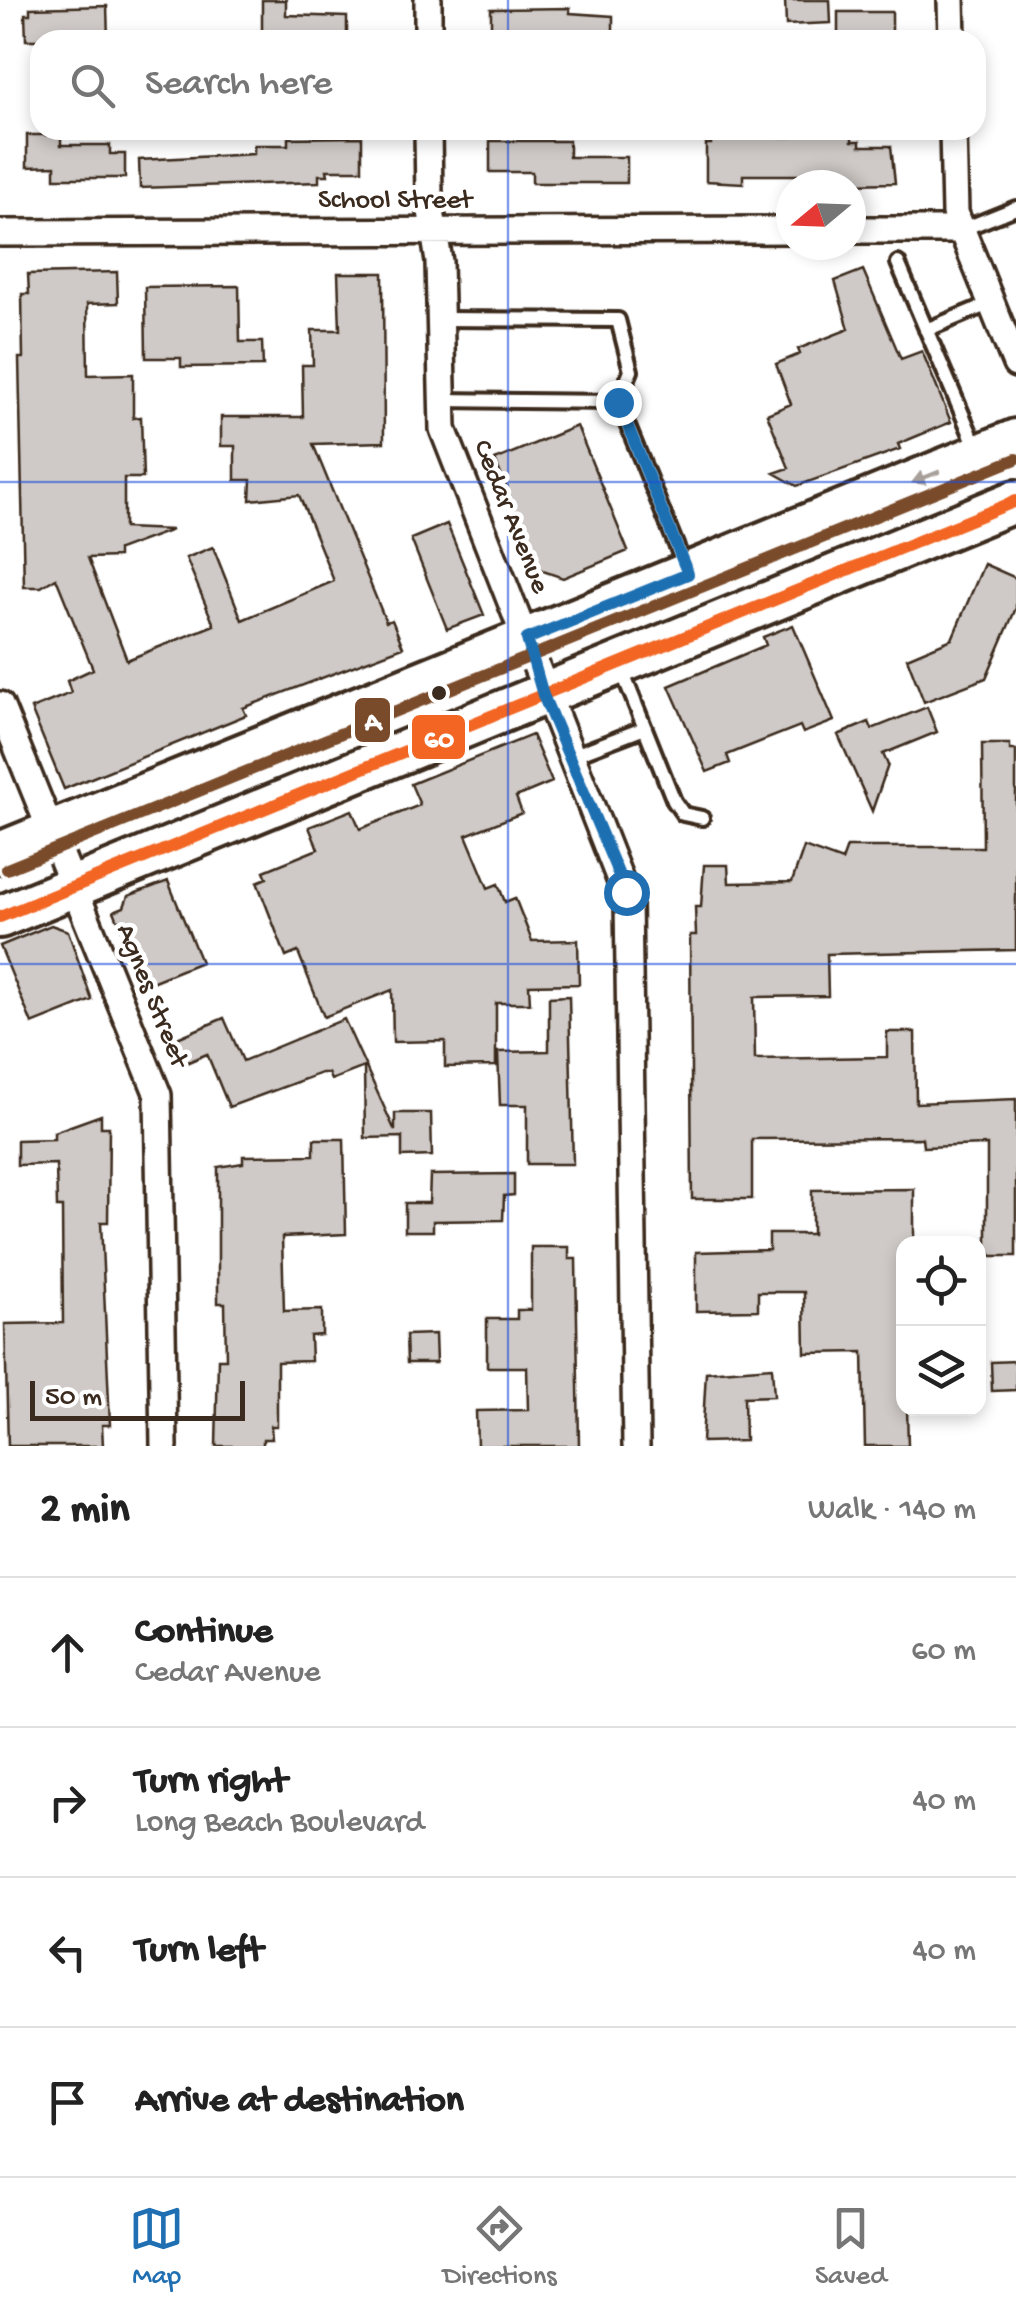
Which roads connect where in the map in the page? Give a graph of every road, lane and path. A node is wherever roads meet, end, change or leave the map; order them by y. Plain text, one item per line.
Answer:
1 (428, 0) edge
2 (951, 0) edge
3 (428, 30) edge
4 (952, 30) edge
5 (428, 140) edge
6 (954, 140) edge
7 (1016, 208) edge
8 (776, 230) edge
9 (866, 230) edge
10 (961, 230) junction
11 (434, 231) junction
12 (0, 233) edge
13 (898, 263) dead end
14 (991, 303) junction
15 (440, 319) junction
16 (926, 330) junction
17 (1016, 364) edge
18 (441, 400) junction
19 (618, 402) junction
20 (998, 447) edge
21 (1016, 502) edge
22 (688, 574) junction
23 (527, 639) junction
24 (619, 664) junction
25 (543, 695) junction
26 (0, 705) edge
27 (645, 728) junction
28 (569, 757) junction
29 (702, 818) dead end
30 (51, 832) junction
31 (0, 853) edge
32 (74, 886) junction
33 (0, 917) edge
34 (164, 1446) edge
35 (636, 1446) edge

1 - 3 street
2 - 4 street
5 - 11 street, Cedar Avenue
6 - 10 street
7 - 10 lane
8 - 11 street, School Street
9 - 10 street
10 - 14 street
11 - 12 street, School Street
11 - 15 street, Cedar Avenue
13 - 16 lane
14 - 16 lane
14 - 17 street
15 - 18 street, Cedar Avenue
15 - 19 lane
16 - 20 lane
18 - 19 lane
18 - 23 street, Cedar Avenue
19 - 22 lane
20 -> 22 main road
21 - 24 main road
22 - 23 main road
23 - 25 street, Cedar Avenue
23 - 30 main road
24 - 25 main road
24 - 27 lane
25 - 28 street, Cedar Avenue
25 - 32 main road
26 - 30 street, Agnes Street
27 - 28 lane
27 - 29 lane
28 - 35 street, Cedar Avenue
30 - 31 main road
30 - 32 street, Agnes Street
32 - 33 main road
32 - 34 street, Agnes Street

